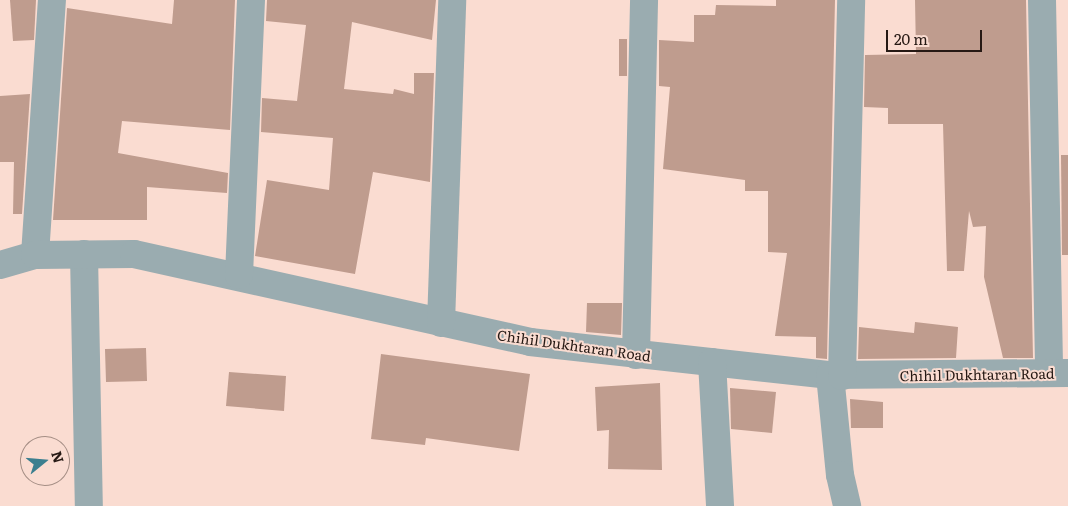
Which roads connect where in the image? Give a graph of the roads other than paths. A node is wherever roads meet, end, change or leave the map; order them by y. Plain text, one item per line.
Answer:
1 (52, 0) edge
2 (251, 0) edge
3 (452, 0) edge
4 (644, 0) edge
5 (850, 0) edge
6 (1042, 0) edge
7 (35, 254) junction
8 (84, 254) junction
9 (0, 265) edge
10 (239, 275) junction
11 (441, 323) junction
12 (636, 355) junction
13 (712, 362) junction
14 (1059, 373) edge
15 (836, 375) junction
16 (89, 506) edge
17 (720, 506) edge
18 (847, 506) edge

1 - 7 street
2 - 10 street
3 - 11 street
4 - 12 street
5 - 15 street
6 - 14 street
7 - 8 street, Chihil Dukhtaran Road
7 - 9 street, Chihil Dukhtaran Road
8 - 10 street, Chihil Dukhtaran Road
8 - 16 street
10 - 11 street, Chihil Dukhtaran Road
11 - 12 street, Chihil Dukhtaran Road
12 - 13 street, Chihil Dukhtaran Road
13 - 15 street, Chihil Dukhtaran Road
13 - 17 street
14 - 15 street, Chihil Dukhtaran Road
15 - 18 street

